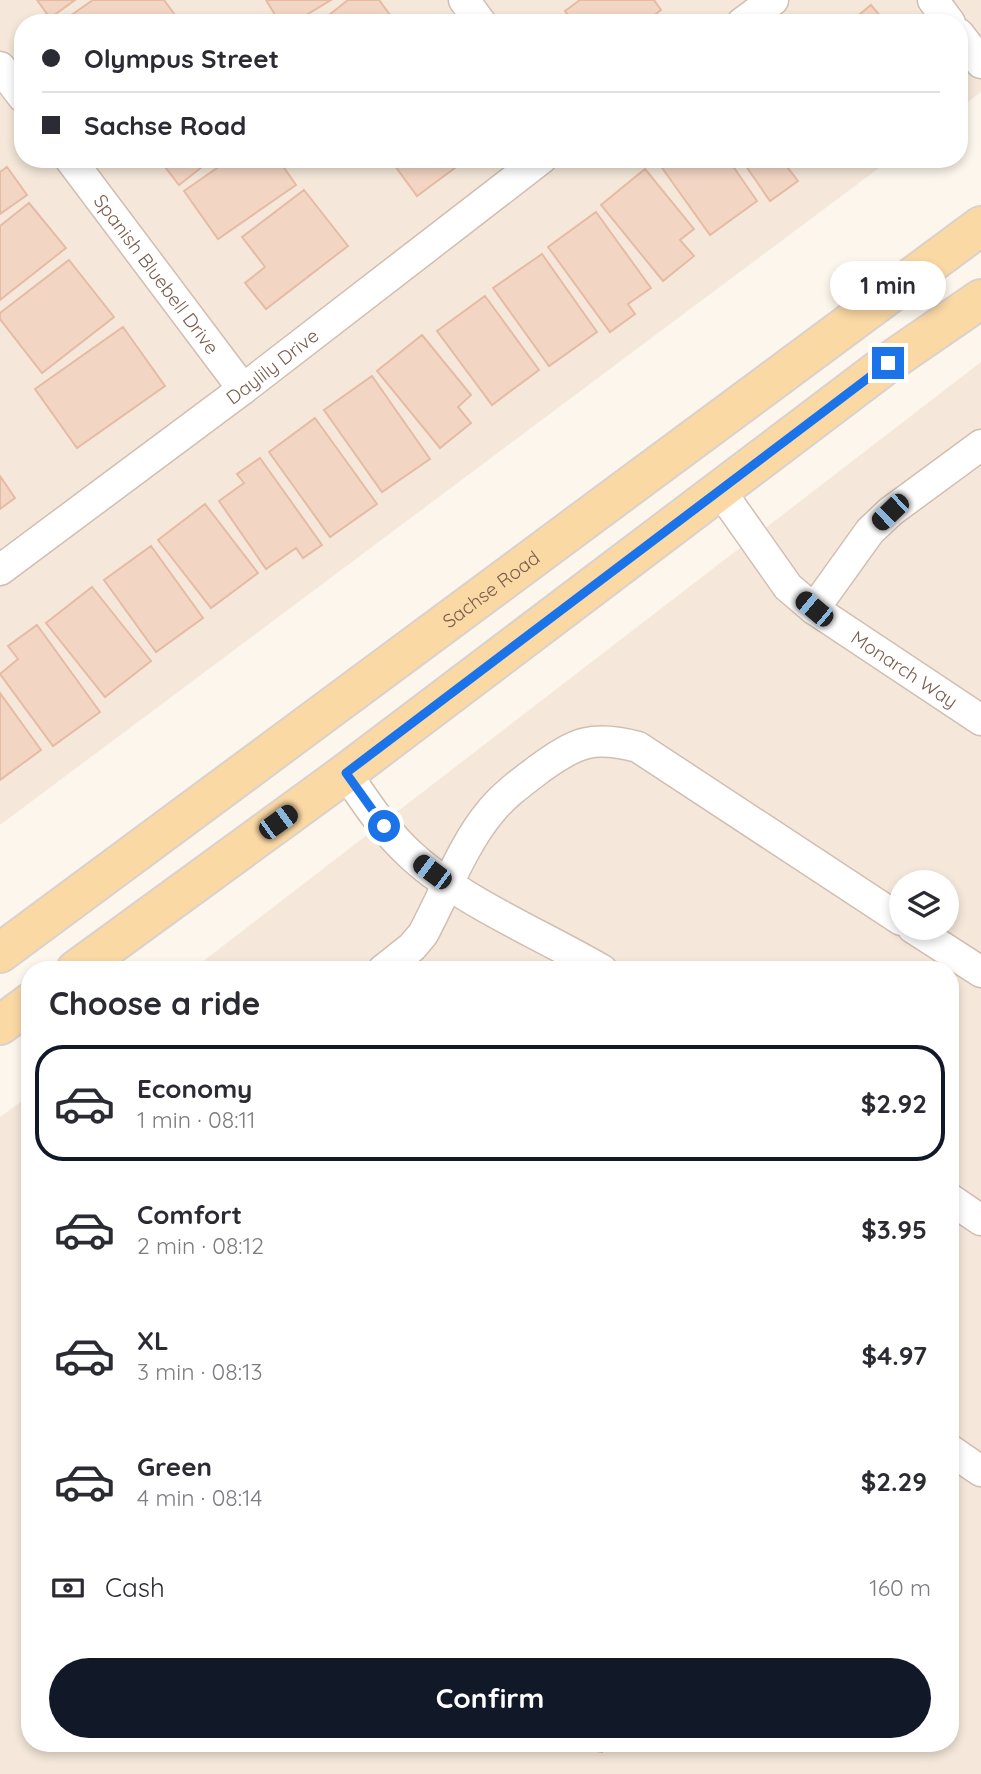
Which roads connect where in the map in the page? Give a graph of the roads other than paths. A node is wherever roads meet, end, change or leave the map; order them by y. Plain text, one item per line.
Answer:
1 (773, 0) edge
2 (754, 14) edge
3 (968, 46) edge
4 (981, 64) edge
5 (0, 67) edge
6 (14, 85) edge
7 (77, 168) edge
8 (529, 168) edge
9 (981, 226) edge
10 (981, 299) edge
11 (243, 389) junction
12 (981, 445) edge
13 (721, 492) junction
14 (0, 570) edge
15 (814, 609) junction
16 (981, 720) edge
17 (346, 773) junction
18 (449, 885) junction
19 (889, 911) edge
20 (932, 940) edge
21 (0, 953) edge
22 (88, 961) edge
23 (394, 961) edge
24 (586, 961) edge
25 (981, 972) edge
26 (21, 1009) edge
27 (0, 1024) edge
28 (959, 1205) edge
29 (981, 1220) edge
30 (959, 1456) edge
31 (981, 1471) edge

1 - 2 street
3 - 4 street
5 - 6 street
7 - 11 street, Spanish Bluebell Drive
8 - 11 street, Daylily Drive
9 - 21 main road, Sachse Road
10 - 13 main road
11 - 14 street, Daylily Drive
12 - 15 street
13 - 15 street, Monarch Way
13 - 17 main road
15 - 16 street, Monarch Way
17 - 18 street
17 - 22 main road
18 - 19 street
18 - 23 street
18 - 24 street
20 - 25 street
26 - 27 main road
28 - 29 street
30 - 31 street

